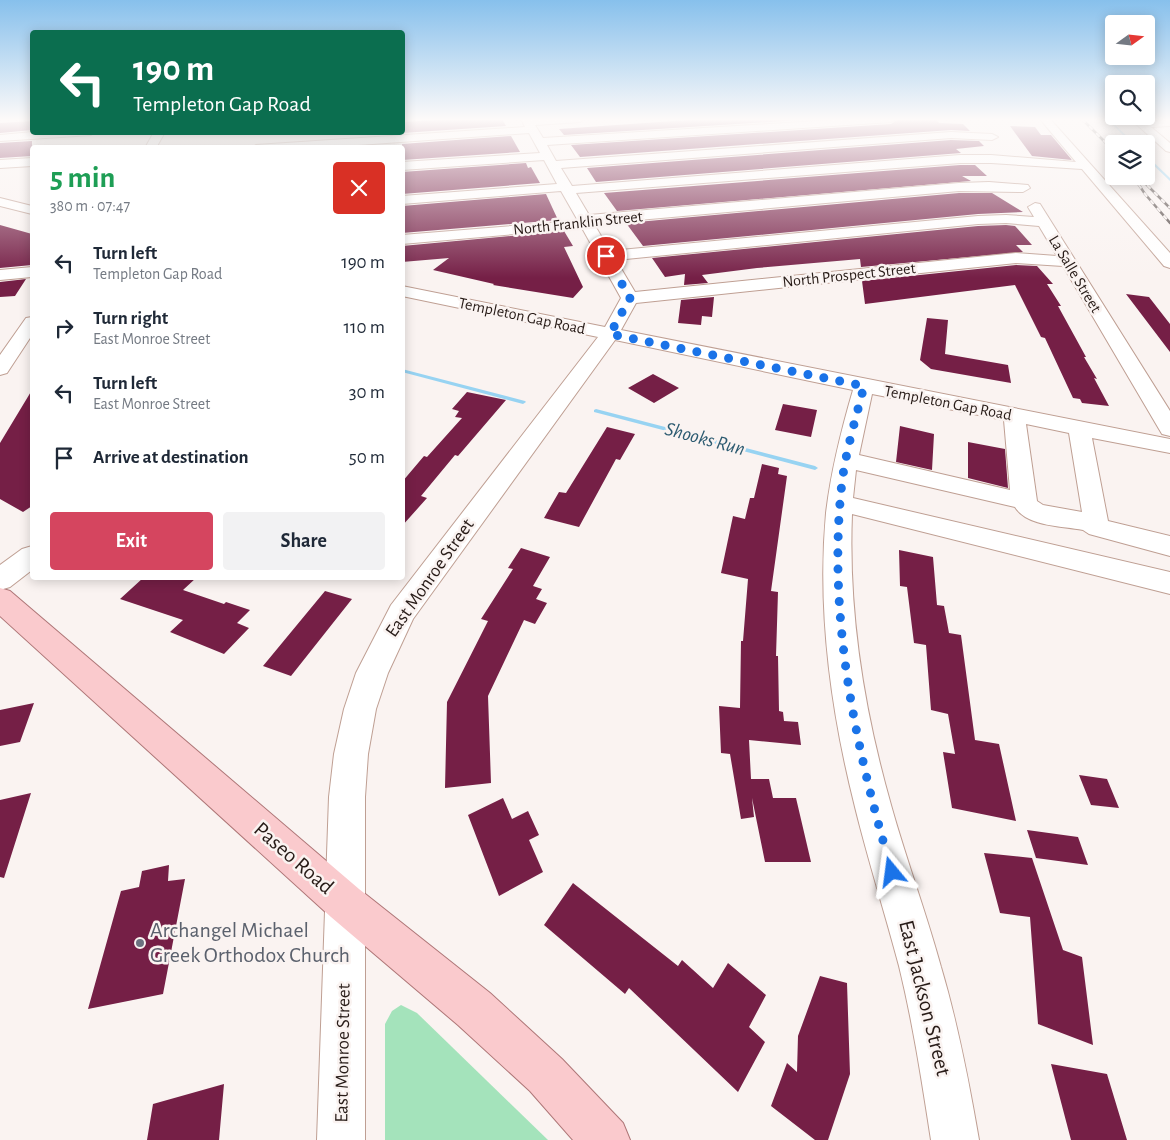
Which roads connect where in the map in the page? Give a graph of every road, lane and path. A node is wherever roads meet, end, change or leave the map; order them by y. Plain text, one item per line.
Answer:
1 (557, 172) edge
2 (781, 172) edge
3 (1013, 172) edge
4 (1090, 172) edge
5 (567, 188) junction
6 (1023, 188) junction
7 (24, 194) dead end
8 (0, 196) edge
9 (405, 200) edge
10 (0, 202) edge
11 (30, 210) edge
12 (585, 220) junction
13 (1044, 222) junction
14 (405, 240) edge
15 (606, 256) junction
16 (1068, 262) junction
17 (1170, 263) edge
18 (30, 272) edge
19 (0, 275) edge
20 (405, 292) edge
21 (630, 298) junction
22 (30, 324) edge
23 (30, 325) edge
24 (9, 328) dead end
25 (610, 334) junction
26 (0, 369) edge
27 (864, 386) junction
28 (1014, 416) junction
29 (1078, 428) junction
30 (1170, 430) edge
31 (1170, 446) edge
32 (846, 459) junction
33 (1024, 501) junction
34 (840, 503) junction
35 (1091, 522) junction
36 (1170, 546) edge
37 (30, 558) edge
38 (0, 580) edge
39 (1170, 583) edge
40 (0, 599) edge
41 (345, 903) junction
42 (341, 1140) edge
43 (606, 1140) edge
44 (955, 1140) edge

1 - 5 street
2 - 5 street
3 - 6 street, La Salle Street
4 - 17 street
5 - 9 street
5 - 12 street
6 - 12 street, North Franklin Street
6 - 13 street, La Salle Street
7 - 8 street
10 - 11 street
12 - 14 street, North Franklin Street
12 - 15 street
13 - 15 street
13 - 16 street, La Salle Street
15 - 21 street
16 - 21 street, North Prospect Street
16 - 30 street, La Salle Street
18 - 19 street
20 - 25 street, Templeton Gap Road
21 - 25 street, East Monroe Street
22 - 24 street
23 - 26 street
25 - 27 street, Templeton Gap Road
25 - 41 street, East Monroe Street
27 - 28 street, Templeton Gap Road
27 - 32 street, East Jackson Street
28 - 29 street, Templeton Gap Road
28 - 33 street
29 - 31 street, Templeton Gap Road
29 - 35 street
32 - 33 street
32 - 34 street, East Jackson Street
33 - 35 street
34 - 39 street
34 - 44 street, East Jackson Street
35 - 36 street
37 - 38 street
40 - 41 main road, Paseo Road
41 - 42 street, East Monroe Street
41 - 43 main road, Paseo Road

